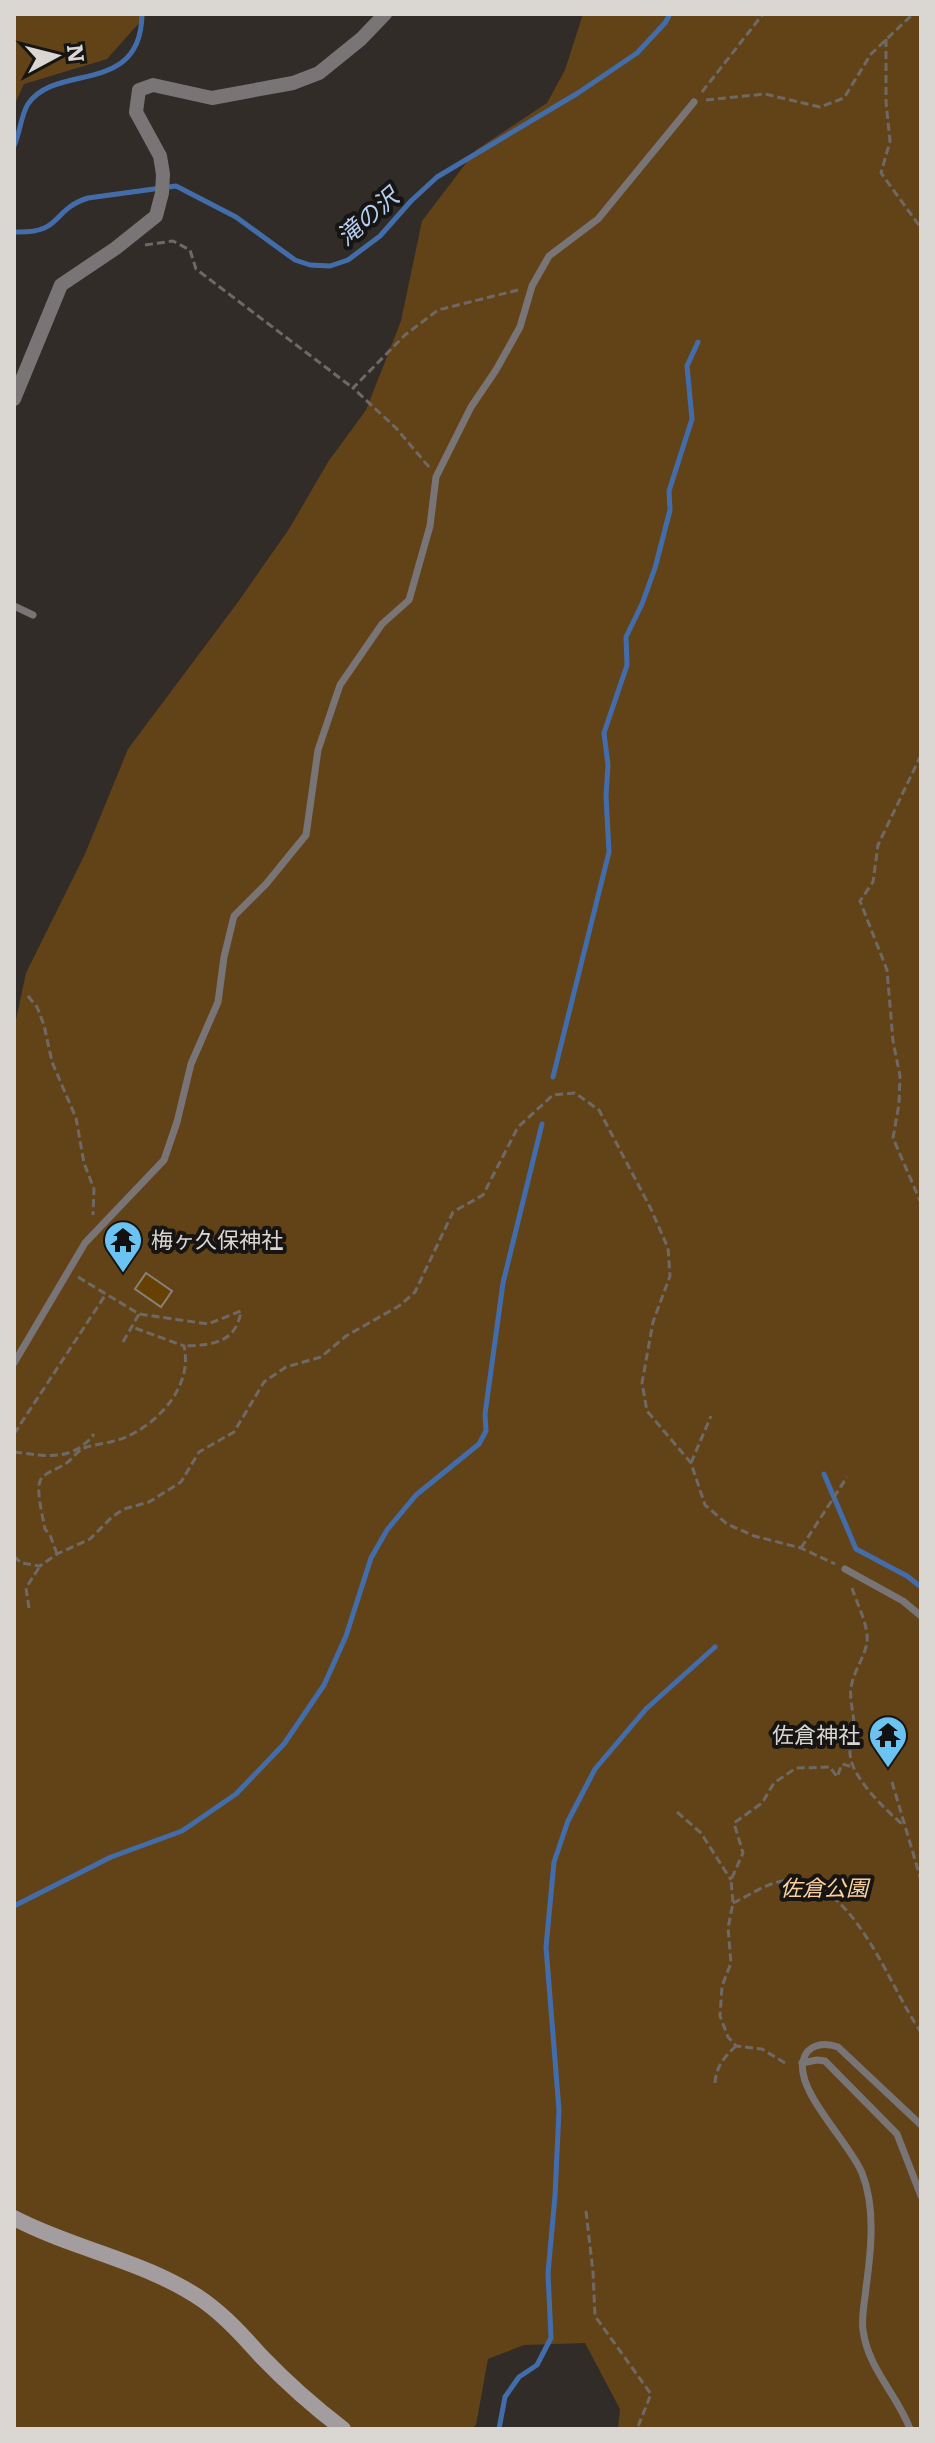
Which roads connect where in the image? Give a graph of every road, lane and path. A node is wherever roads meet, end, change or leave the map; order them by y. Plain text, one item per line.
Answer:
1 (385, 14) edge
2 (763, 14) edge
3 (913, 14) edge
4 (886, 39) junction
5 (694, 102) junction
6 (921, 228) edge
7 (116, 248) junction
8 (532, 286) junction
9 (353, 388) junction
10 (14, 399) edge
11 (436, 477) junction
12 (14, 606) edge
13 (33, 615) dead end
14 (921, 755) edge
15 (28, 996) dead end
16 (921, 1203) edge
17 (96, 1232) junction
18 (68, 1271) junction
19 (106, 1294) junction
20 (139, 1314) junction
21 (132, 1327) junction
22 (123, 1342) dead end
23 (184, 1346) junction
24 (14, 1363) edge
25 (711, 1416) dead end
26 (14, 1434) edge
27 (94, 1434) dead end
28 (84, 1448) junction
29 (14, 1452) edge
30 (691, 1463) junction
31 (847, 1477) dead end
32 (801, 1548) junction
33 (57, 1554) junction
34 (14, 1556) edge
35 (40, 1566) junction
36 (845, 1569) junction
37 (29, 1608) dead end
38 (921, 1616) edge
39 (853, 1767) junction
40 (892, 1782) dead end
41 (677, 1812) dead end
42 (903, 1825) junction
43 (731, 1880) junction
44 (921, 1880) edge
45 (733, 1903) junction
46 (921, 2032) edge
47 (736, 2046) junction
48 (785, 2063) dead end
49 (802, 2063) junction
50 (715, 2083) dead end
51 (921, 2125) edge
52 (921, 2196) edge
53 (586, 2211) dead end
54 (14, 2218) edge
55 (343, 2429) edge
56 (637, 2429) edge
57 (910, 2429) edge

1 - 7 street
2 - 5 path
3 - 4 path
4 - 5 path
4 - 6 path
5 - 8 lane
7 - 9 path
7 - 10 street
8 - 9 path
8 - 11 lane
9 - 11 path
11 - 17 lane
12 - 13 lane
14 - 16 path
15 - 17 path
17 - 18 lane
18 - 19 path
18 - 24 lane
19 - 20 path
19 - 26 path
20 - 21 path
20 - 23 path
21 - 22 path
21 - 23 path
23 - 28 path
25 - 30 path
27 - 28 path
28 - 29 path
28 - 33 path
30 - 32 path
30 - 33 path
31 - 32 path
32 - 36 path
33 - 35 path
34 - 35 path
35 - 37 path
36 - 38 lane
36 - 39 path
39 - 42 path
39 - 43 path
40 - 42 path
41 - 43 path
42 - 44 path
43 - 45 path
45 - 46 path
45 - 47 path
47 - 48 path
47 - 50 path
49 - 51 lane
49 - 52 lane
49 - 57 lane
53 - 56 path
54 - 55 street

